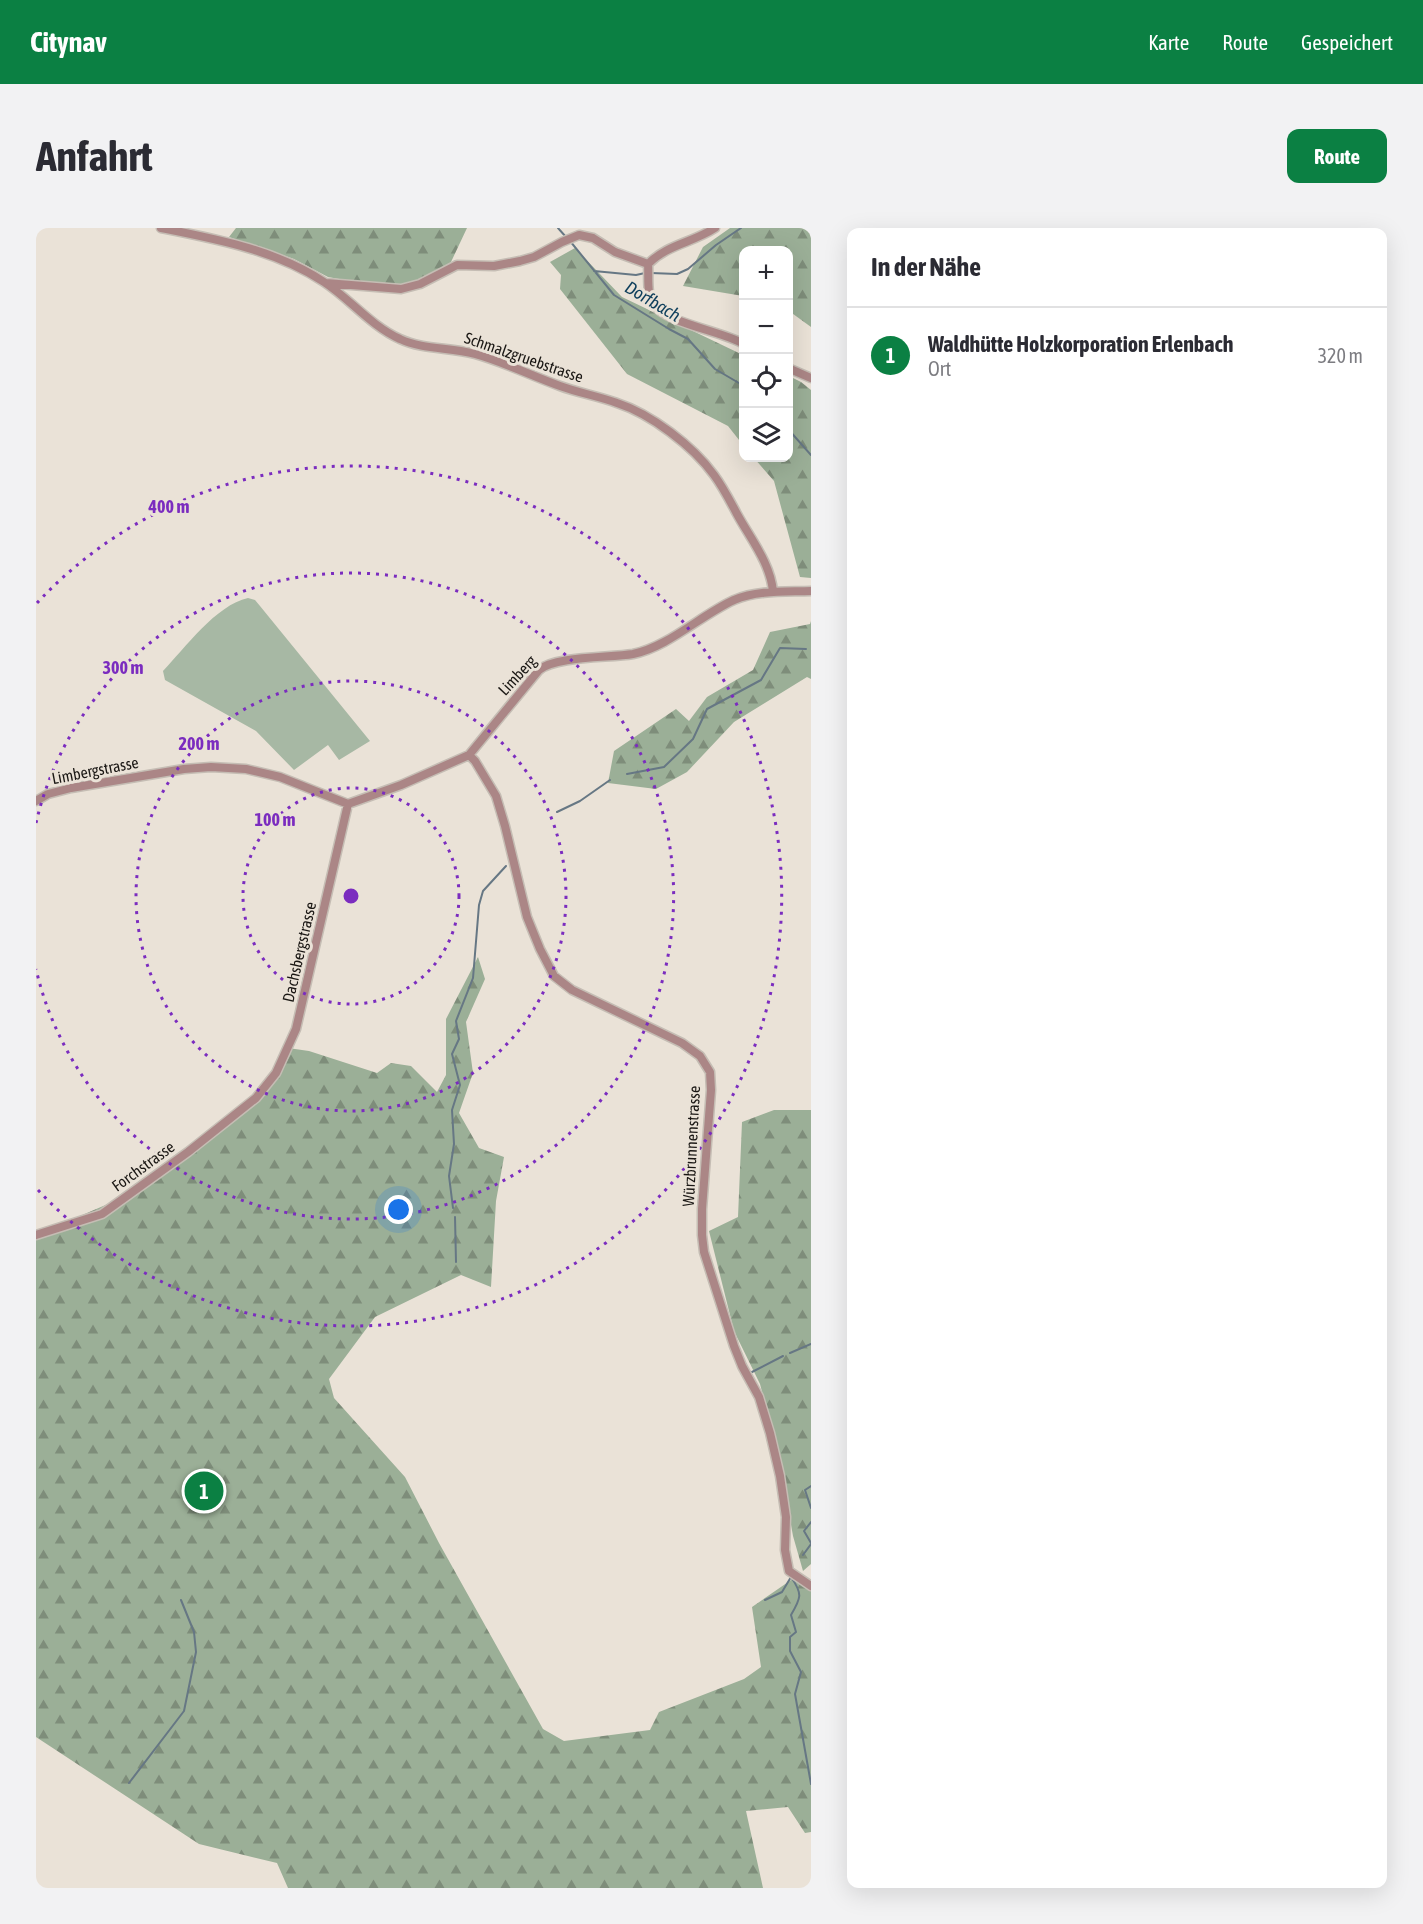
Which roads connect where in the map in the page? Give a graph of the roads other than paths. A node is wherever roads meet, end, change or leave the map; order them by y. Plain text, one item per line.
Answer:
1 (161, 228) edge
2 (715, 228) edge
3 (648, 271) junction
4 (325, 283) junction
5 (739, 342) edge
6 (793, 370) edge
7 (811, 378) edge
8 (811, 591) edge
9 (773, 592) junction
10 (469, 755) junction
11 (36, 801) edge
12 (348, 804) junction
13 (256, 1098) joint
14 (36, 1235) edge
15 (811, 1586) edge

1 - 4 street, Schmalzgruebstrasse
2 - 3 street
3 - 4 street
3 - 5 street
4 - 9 street, Schmalzgruebstrasse
6 - 7 street
8 - 9 street, Limberg
9 - 10 street, Limberg
10 - 12 street, Limberg
10 - 15 street, Würzbrunnenstrasse
11 - 12 street, Limbergstrasse
12 - 13 street, Dachsbergstrasse
13 - 14 street, Forchstrasse

